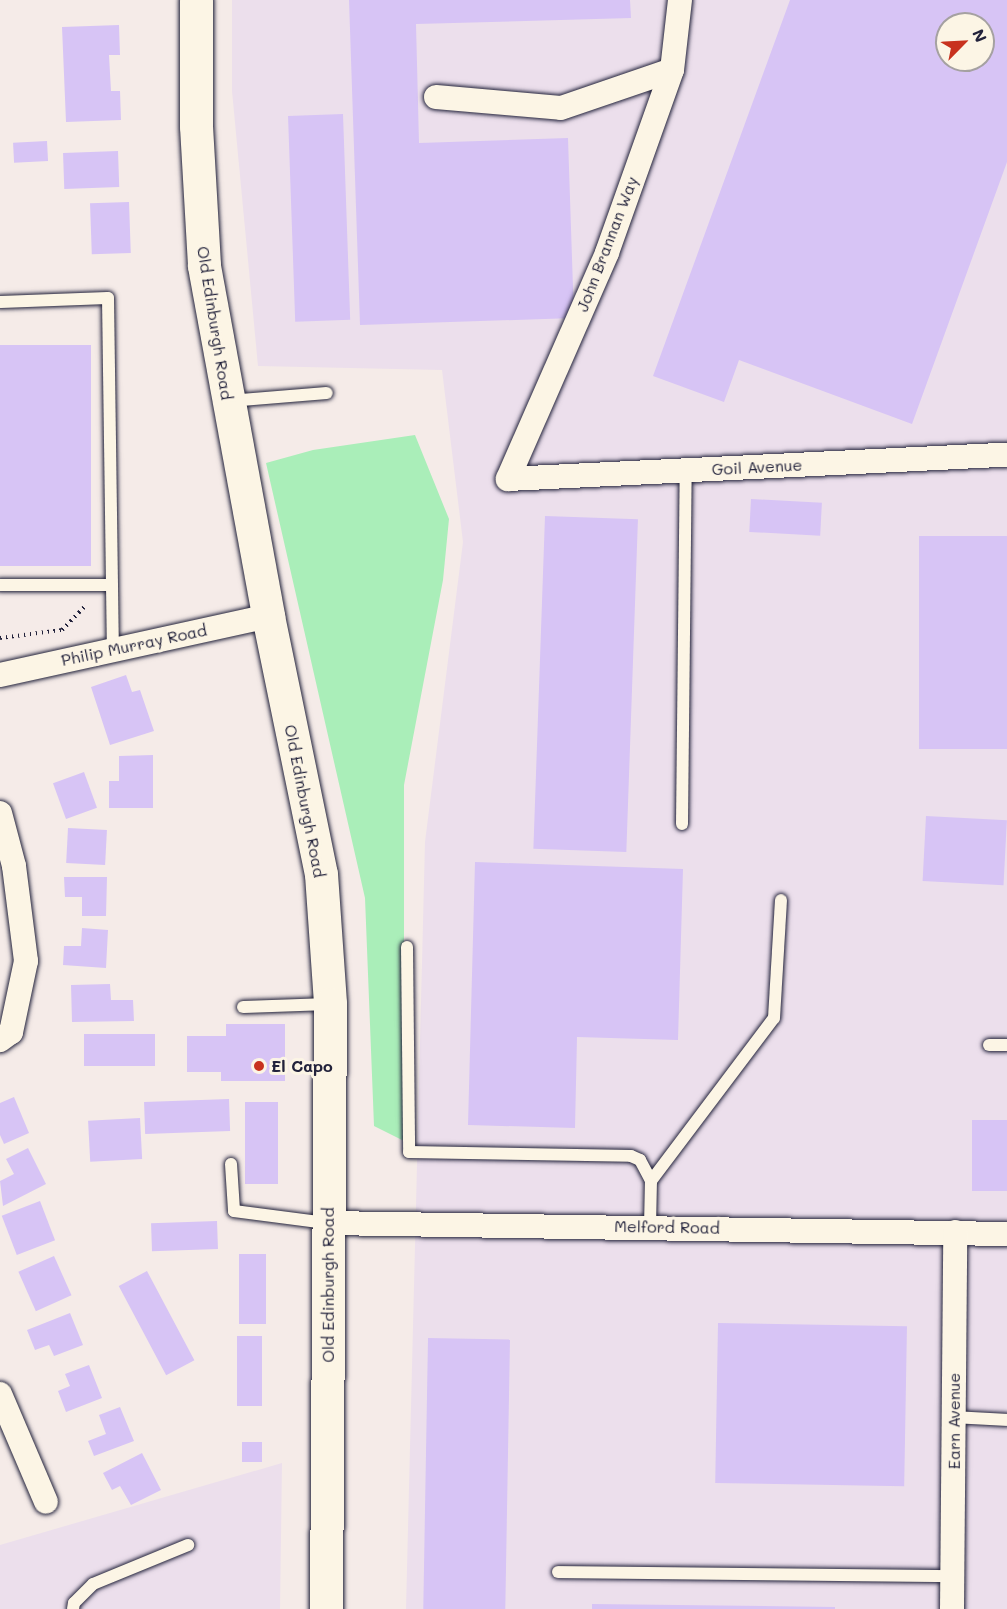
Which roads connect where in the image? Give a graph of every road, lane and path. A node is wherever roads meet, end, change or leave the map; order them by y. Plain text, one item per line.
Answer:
1 (196, 0) edge
2 (680, 0) edge
3 (672, 70) junction
4 (436, 97) dead end
5 (0, 302) edge
6 (327, 393) dead end
7 (227, 401) junction
8 (1007, 455) edge
9 (686, 471) junction
10 (508, 479) joint
11 (0, 585) edge
12 (92, 585) junction
13 (112, 585) junction
14 (268, 616) junction
15 (0, 638) edge
16 (113, 649) junction
17 (0, 675) edge
18 (0, 813) edge
19 (682, 824) dead end
20 (781, 900) dead end
21 (407, 947) dead end
22 (330, 1004) junction
23 (243, 1007) dead end
24 (0, 1040) edge
25 (989, 1045) dead end
26 (1007, 1045) edge
27 (231, 1164) dead end
28 (651, 1181) junction
29 (328, 1223) junction
30 (650, 1227) junction
31 (954, 1232) junction
32 (1007, 1234) edge
33 (0, 1394) edge
34 (954, 1417) junction
35 (1007, 1420) edge
36 (46, 1502) dead end
37 (189, 1545) dead end
38 (558, 1572) dead end
39 (953, 1576) junction
40 (74, 1609) edge
41 (326, 1609) edge
42 (952, 1609) edge

1 - 7 main road, Old Edinburgh Road
2 - 3 street, John Brannan Way
3 - 4 street
3 - 10 street, John Brannan Way
5 - 13 lane
6 - 7 lane
7 - 14 main road, Old Edinburgh Road
8 - 9 street, Goil Avenue
9 - 10 street, Goil Avenue
9 - 19 lane
11 - 12 lane
12 - 13 lane
12 - 15 path
13 - 16 lane
14 - 16 street, Philip Murray Road
14 - 22 main road, Old Edinburgh Road
16 - 17 street, Philip Murray Road
18 - 24 street
20 - 28 lane
21 - 28 lane
22 - 23 lane
22 - 29 main road, Old Edinburgh Road
25 - 26 lane
27 - 29 lane
28 - 30 lane
29 - 30 street, Melford Road
29 - 41 main road, Old Edinburgh Road
30 - 31 street, Melford Road
31 - 32 street, Melford Road
31 - 34 street, Earn Avenue
33 - 36 street
34 - 35 lane
34 - 39 street, Earn Avenue
37 - 40 lane
38 - 39 lane
39 - 42 street, Earn Avenue

